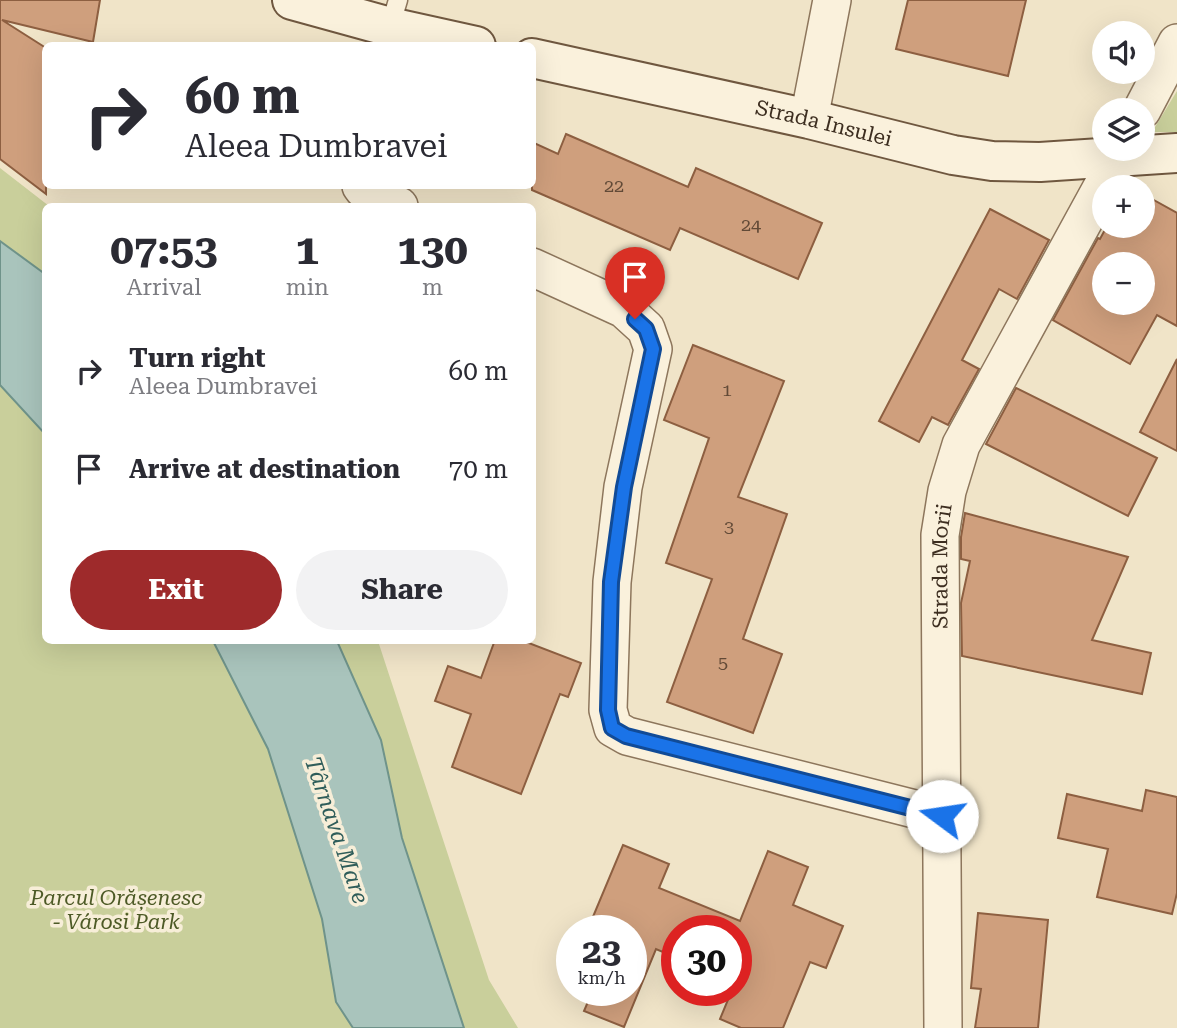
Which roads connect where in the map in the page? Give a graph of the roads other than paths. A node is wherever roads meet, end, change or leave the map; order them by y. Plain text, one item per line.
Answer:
1 (292, 0) edge
2 (832, 0) edge
3 (391, 24) edge
4 (461, 42) edge
5 (1177, 43) edge
6 (536, 59) edge
7 (1148, 98) edge
8 (809, 119) junction
9 (1155, 153) edge
10 (1177, 153) edge
11 (1092, 156) edge
12 (1116, 161) edge
13 (362, 189) edge
14 (392, 203) edge
15 (536, 269) edge
16 (942, 816) junction
17 (943, 1028) edge

1 - 3 main road
2 - 8 street
3 - 4 main road
5 - 7 street
6 - 8 main road, Strada Insulei
8 - 11 main road, Strada Insulei
9 - 10 main road, Strada Insulei
12 - 16 street, Strada Morii
13 - 14 street
15 - 16 street
16 - 17 street, Strada Morii

